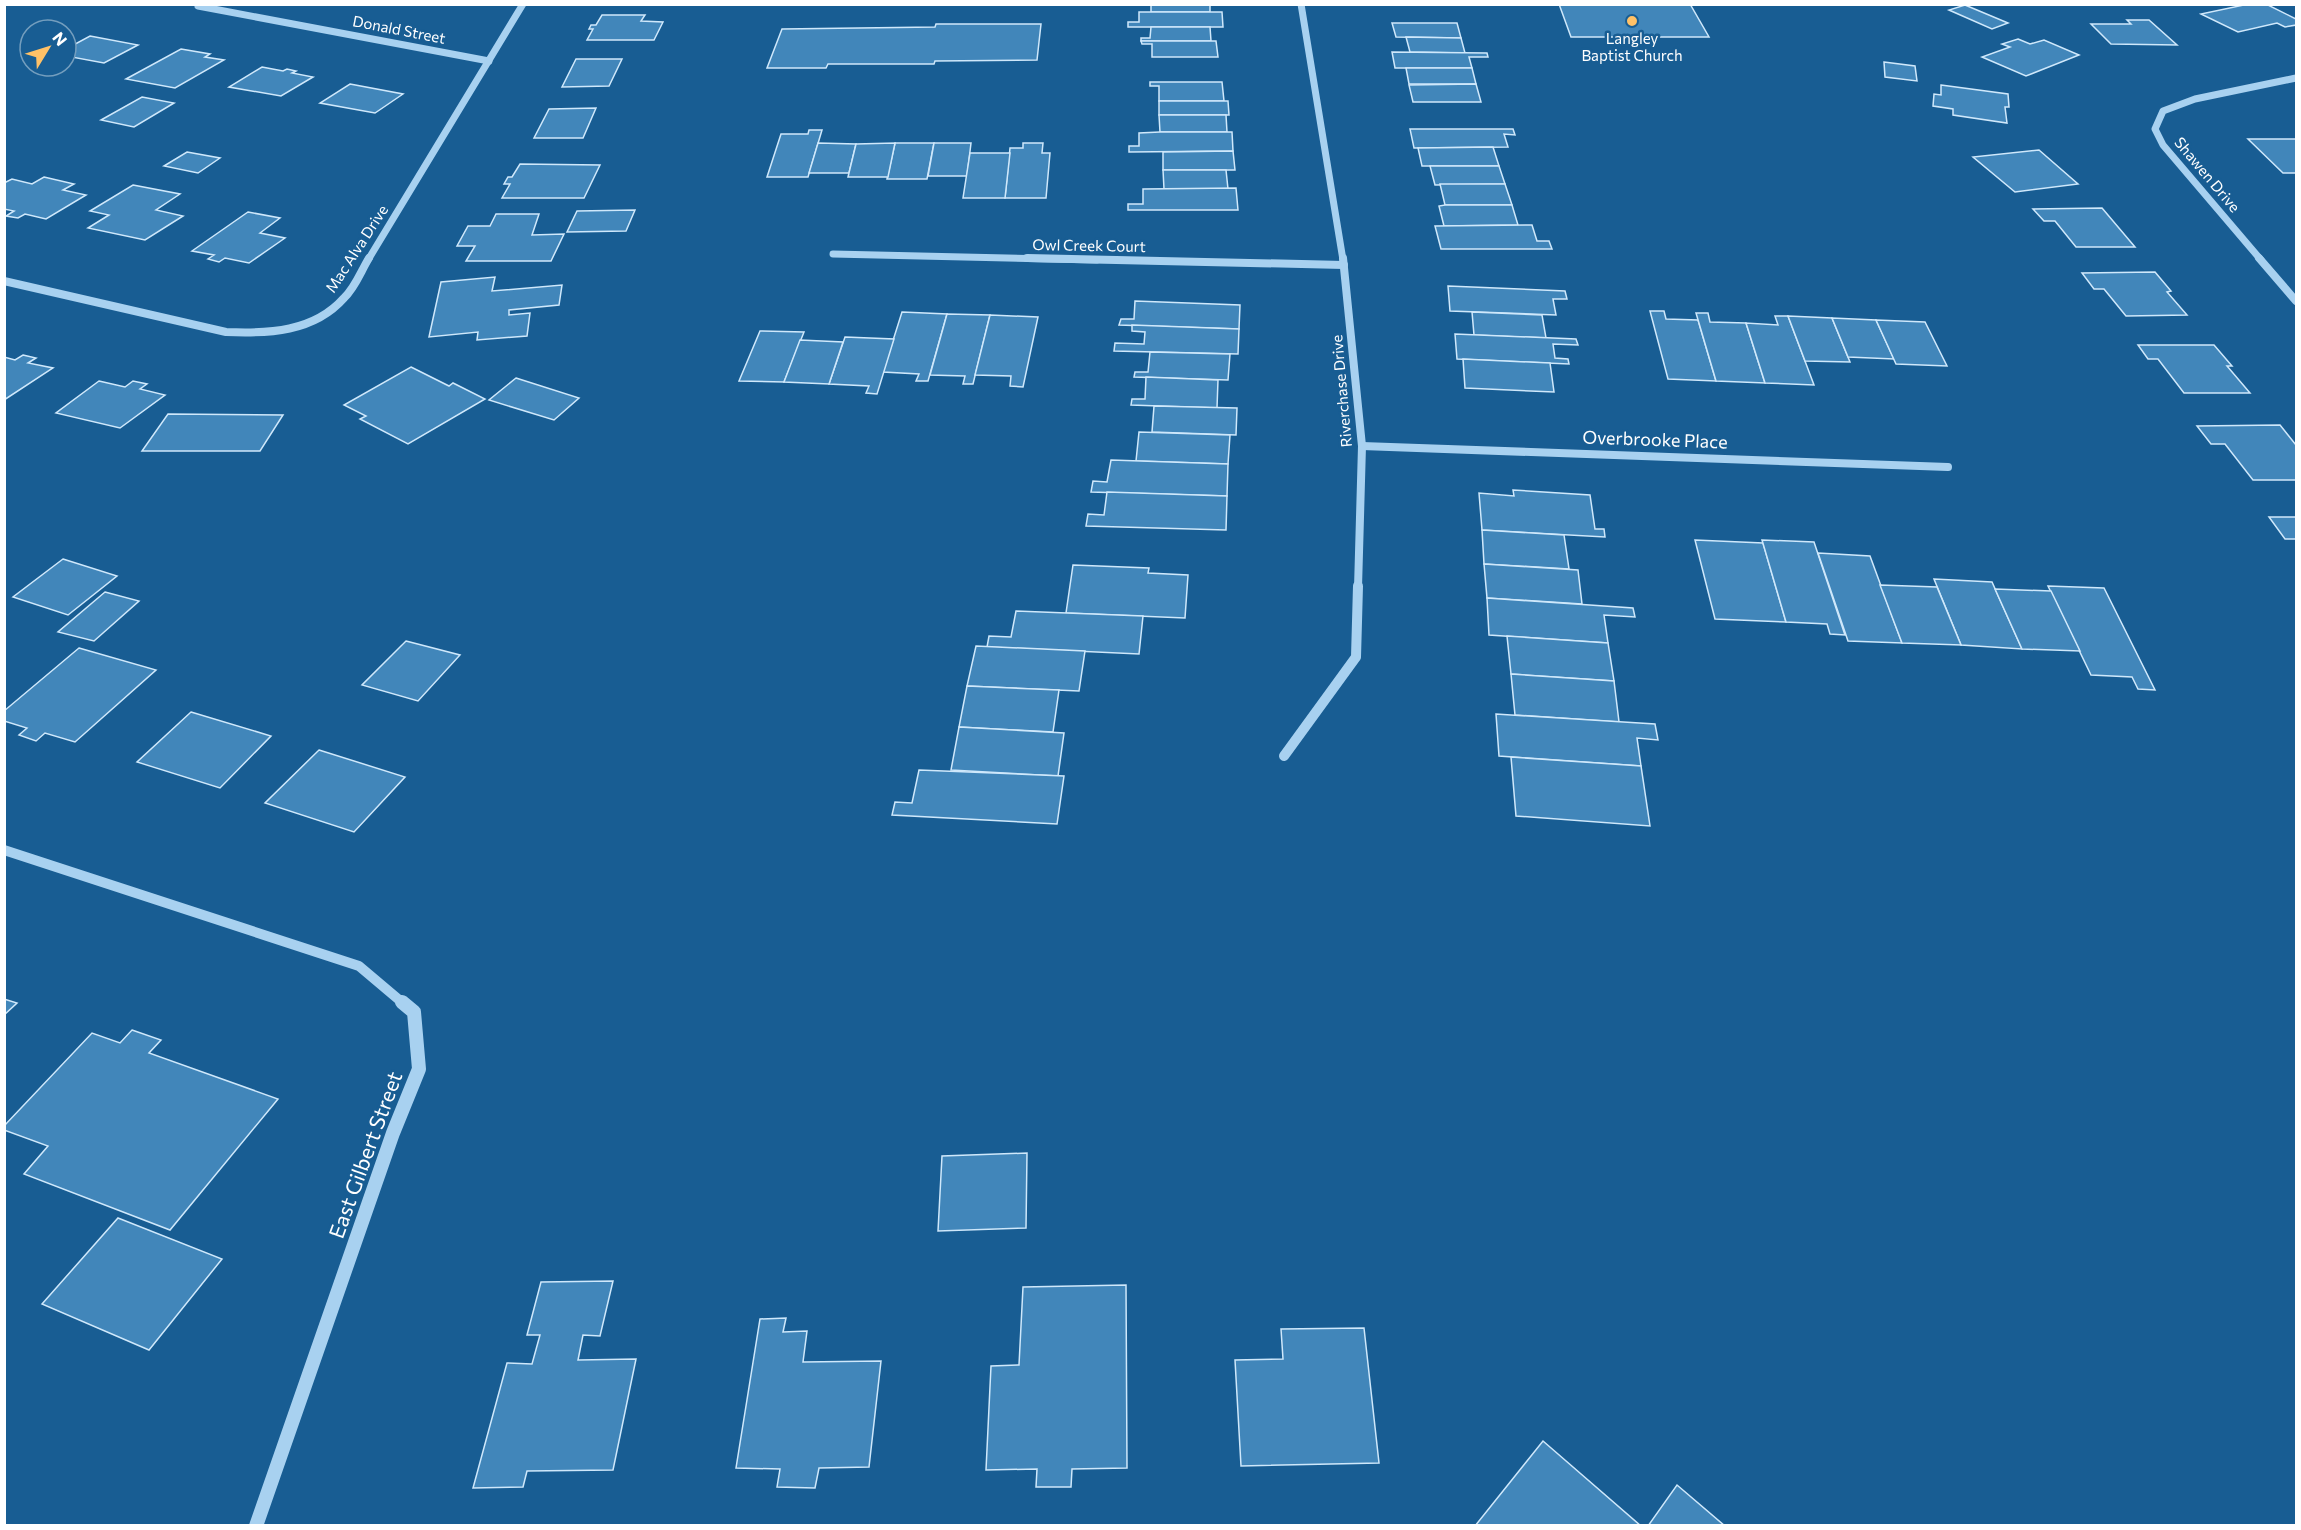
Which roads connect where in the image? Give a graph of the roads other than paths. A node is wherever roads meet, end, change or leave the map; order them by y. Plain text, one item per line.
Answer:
1 (524, 4) edge
2 (1301, 4) edge
3 (198, 6) dead end
4 (489, 61) junction
5 (2296, 78) edge
6 (833, 254) dead end
7 (1344, 265) junction
8 (4, 281) edge
9 (2296, 301) edge
10 (1362, 446) junction
11 (1947, 467) dead end
12 (1284, 756) dead end
13 (4, 850) edge
14 (256, 1526) edge

1 - 4 street, Mac Alva Drive
2 - 7 street, Riverchase Drive
3 - 4 street, Donald Street
4 - 8 street, Mac Alva Drive
5 - 9 street, Shawen Drive
6 - 7 street, Owl Creek Court
7 - 10 street, Riverchase Drive
10 - 11 street, Overbrooke Place
10 - 12 street, Riverchase Drive
13 - 14 street, East Gilbert Street

